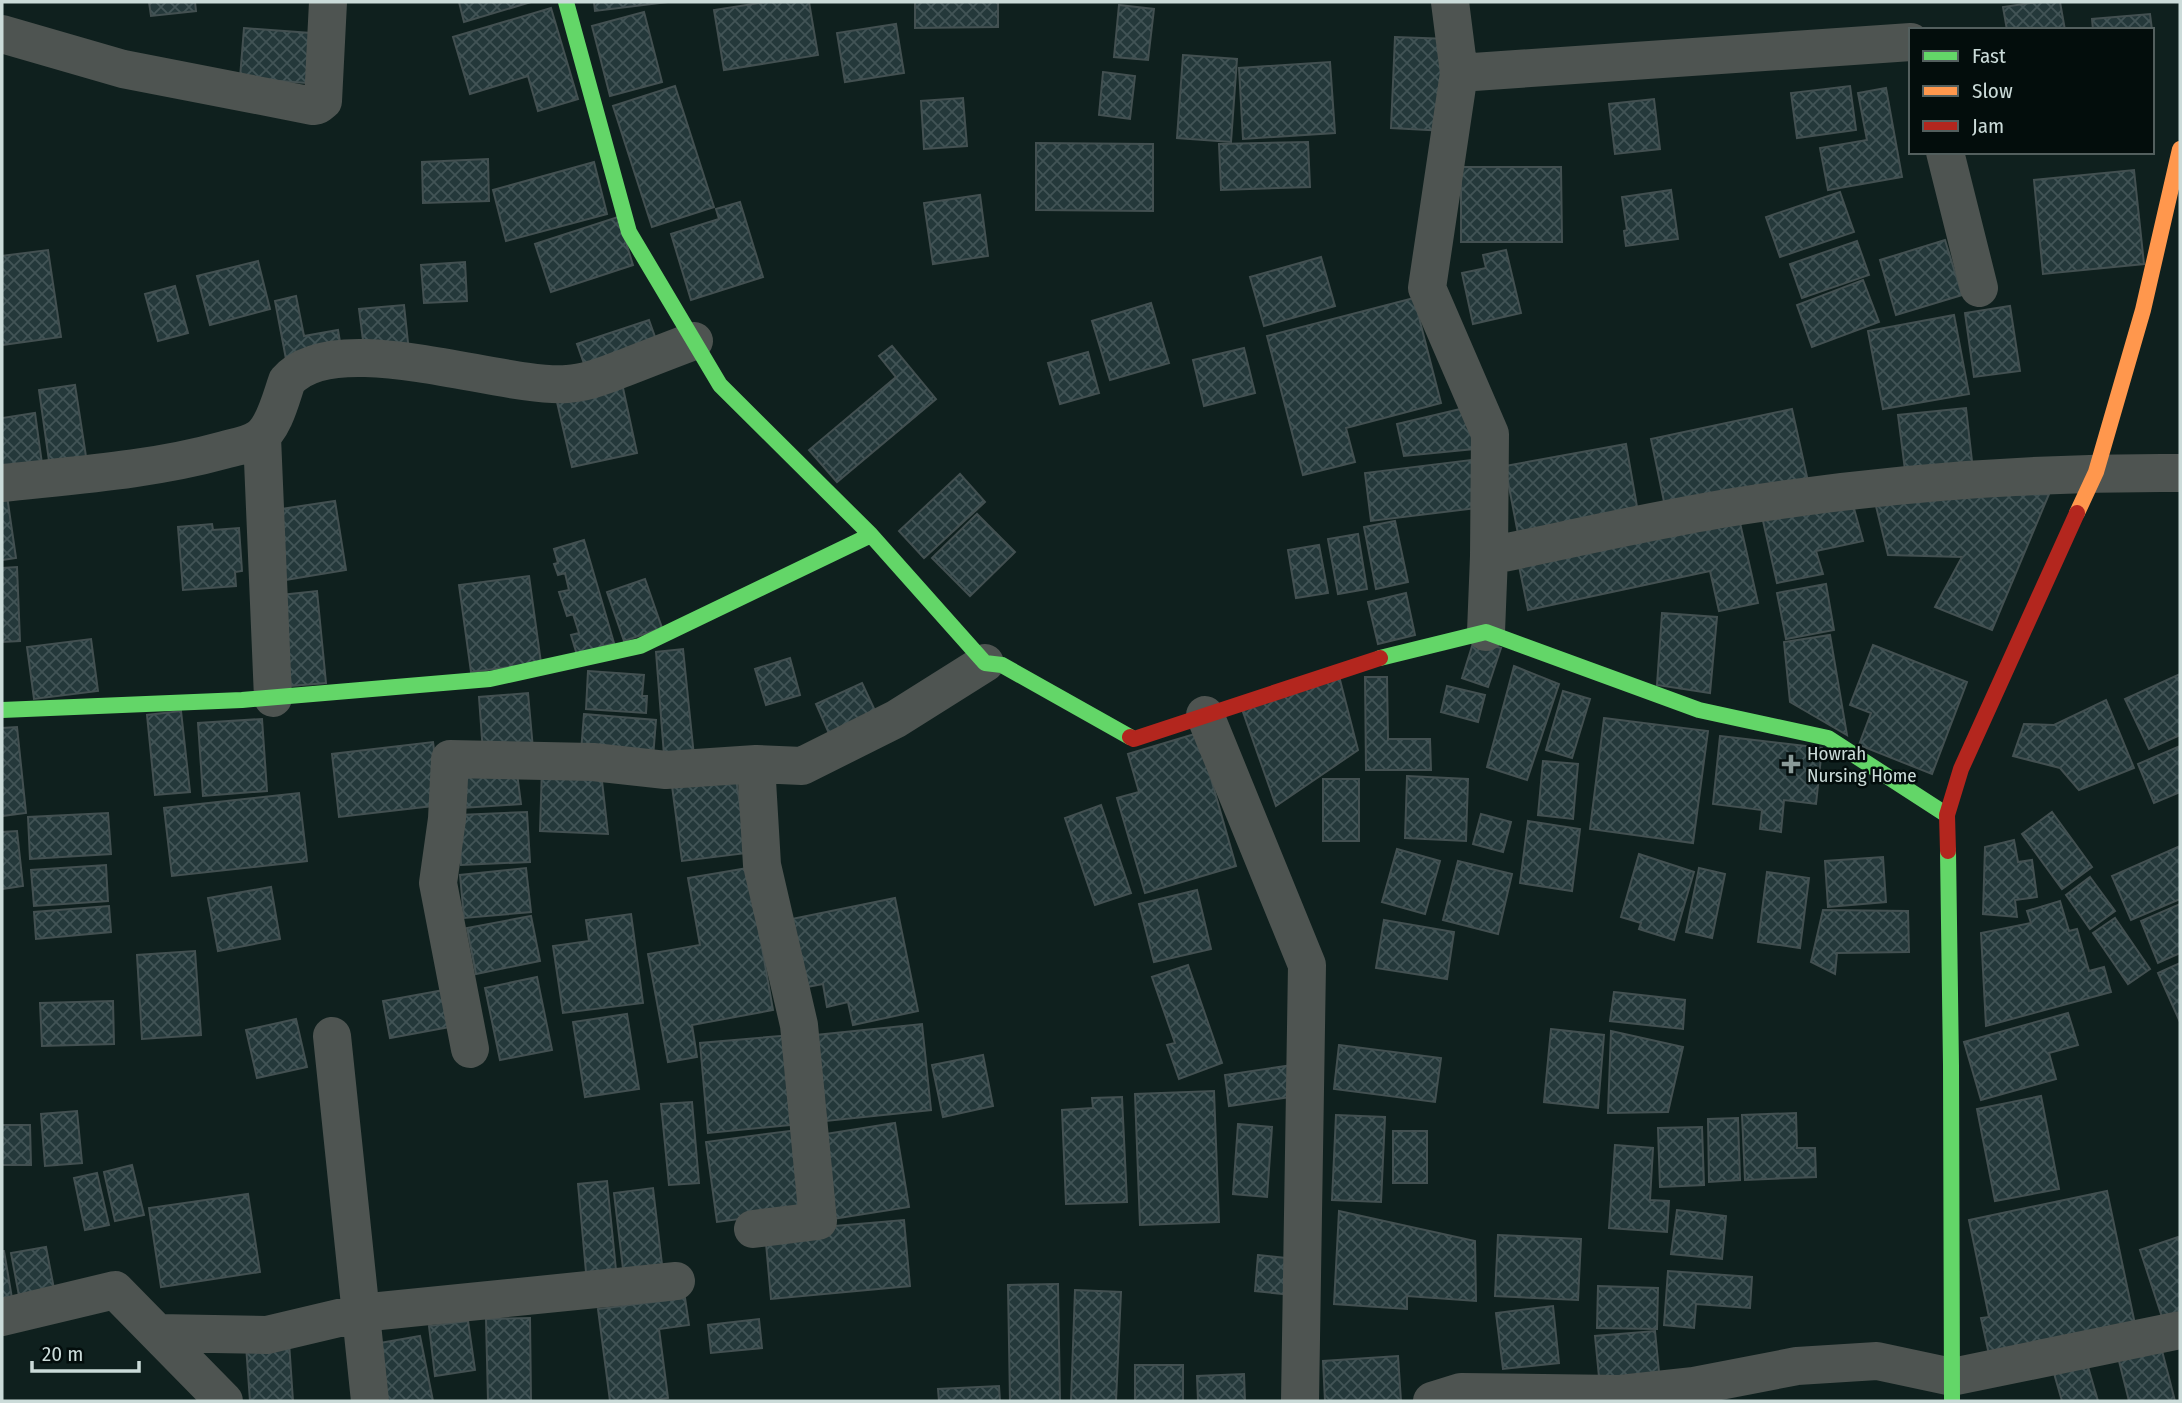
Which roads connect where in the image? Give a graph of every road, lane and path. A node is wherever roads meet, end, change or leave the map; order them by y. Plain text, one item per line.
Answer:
1 (328, 2) edge
2 (566, 2) edge
3 (1450, 2) edge
4 (2, 34) edge
5 (1909, 42) edge
6 (1459, 73) junction
7 (2180, 149) edge
8 (1946, 154) edge
9 (1979, 288) dead end
10 (694, 341) junction
11 (262, 437) junction
12 (2096, 472) junction
13 (2180, 473) edge
14 (2, 483) edge
15 (871, 535) junction
16 (1489, 556) junction
17 (1486, 632) junction
18 (985, 663) junction
19 (273, 698) junction
20 (2, 710) edge
21 (1205, 715) junction
22 (756, 764) junction
23 (1947, 815) junction
24 (332, 1036) dead end
25 (470, 1049) dead end
26 (753, 1228) dead end
27 (676, 1281) dead end
28 (360, 1312) junction
29 (2, 1317) edge
30 (2180, 1330) edge
31 (158, 1333) junction
32 (1952, 1389) edge
33 (1530, 1398) edge
34 (224, 1401) edge
35 (370, 1401) edge
36 (1300, 1401) edge
37 (1432, 1401) edge

1 - 4 street
2 - 10 street
3 - 6 street
5 - 6 street
6 - 16 street
7 - 12 street
8 - 9 street
10 - 11 street
10 - 15 street
11 - 14 street
11 - 19 street
12 - 13 street
12 - 16 street
12 - 23 street
15 - 18 street
15 - 19 street
16 - 17 street
17 - 21 street
17 - 23 street
18 - 21 street
18 - 22 street
19 - 20 street
21 - 36 street
22 - 25 street
22 - 26 street
23 - 32 street
24 - 28 street
27 - 28 street
28 - 31 street
28 - 35 street
29 - 31 street
30 - 32 street
31 - 34 street
32 - 33 street
33 - 37 street

